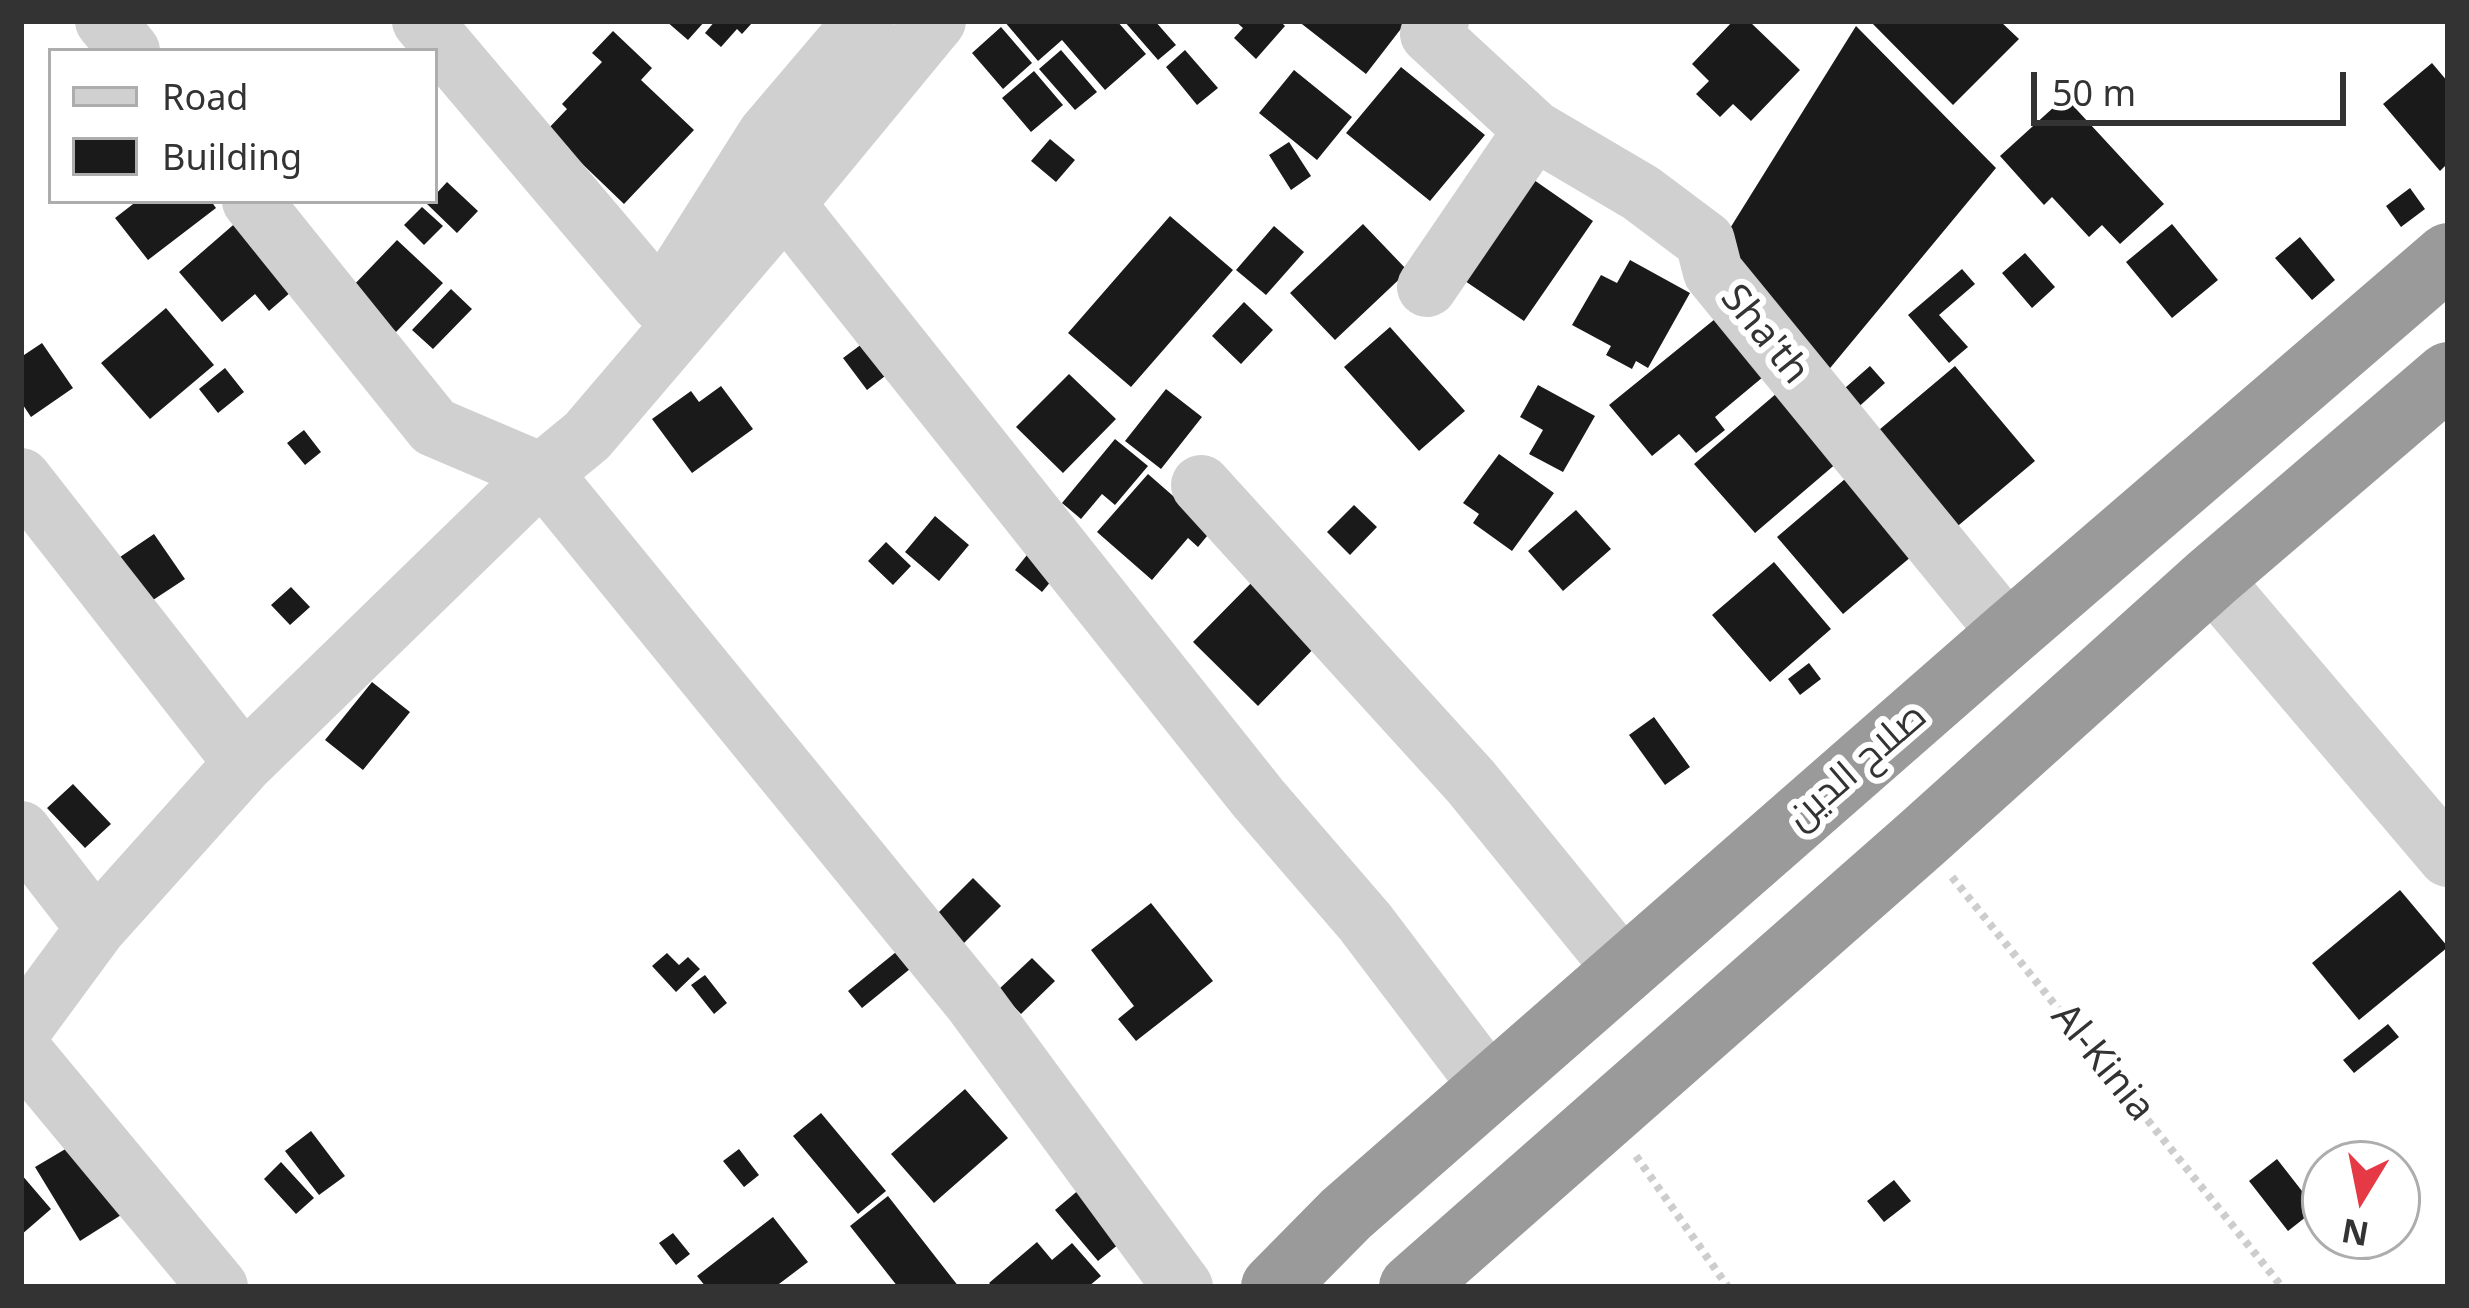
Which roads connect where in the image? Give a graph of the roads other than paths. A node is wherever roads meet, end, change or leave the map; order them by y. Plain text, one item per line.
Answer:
1 (105, 21) edge
2 (422, 21) edge
3 (864, 21) edge
4 (936, 21) edge
5 (1434, 27) edge
6 (128, 48) edge
7 (1534, 130) junction
8 (254, 204) edge
9 (785, 204) junction
10 (2448, 256) edge
11 (1427, 287) dead end
12 (661, 303) junction
13 (2448, 375) edge
14 (587, 436) junction
15 (542, 473) junction
16 (21, 478) edge
17 (1201, 485) dead end
18 (2211, 578) junction
19 (2009, 634) junction
20 (244, 763) junction
21 (21, 831) edge
22 (2448, 857) edge
23 (96, 928) junction
24 (1625, 971) junction
25 (21, 1030) edge
26 (21, 1050) edge
27 (1491, 1088) junction
28 (1346, 1214) junction
29 (209, 1283) edge
30 (1183, 1287) edge
31 (1274, 1287) edge
32 (1401, 1287) edge
33 (1412, 1287) edge

1 - 6 street
2 - 12 street
3 - 12 street
4 - 9 street
5 - 7 street, Sha'th
7 - 11 street
7 - 19 street, Sha'th
8 - 15 street
9 - 14 street
9 - 27 street
10 - 19 highway, صلاح الدين
12 - 14 street
13 - 18 highway
14 - 15 street
15 - 20 street
15 - 30 street
16 - 20 street
17 - 24 street
18 - 22 street
18 - 33 highway
19 - 24 highway, صلاح الدين
20 - 23 street
21 - 23 street
23 - 25 street
24 - 27 highway, صلاح الدين
26 - 29 street
27 - 28 highway, صلاح الدين
28 - 31 highway, صلاح الدين
28 - 32 highway

